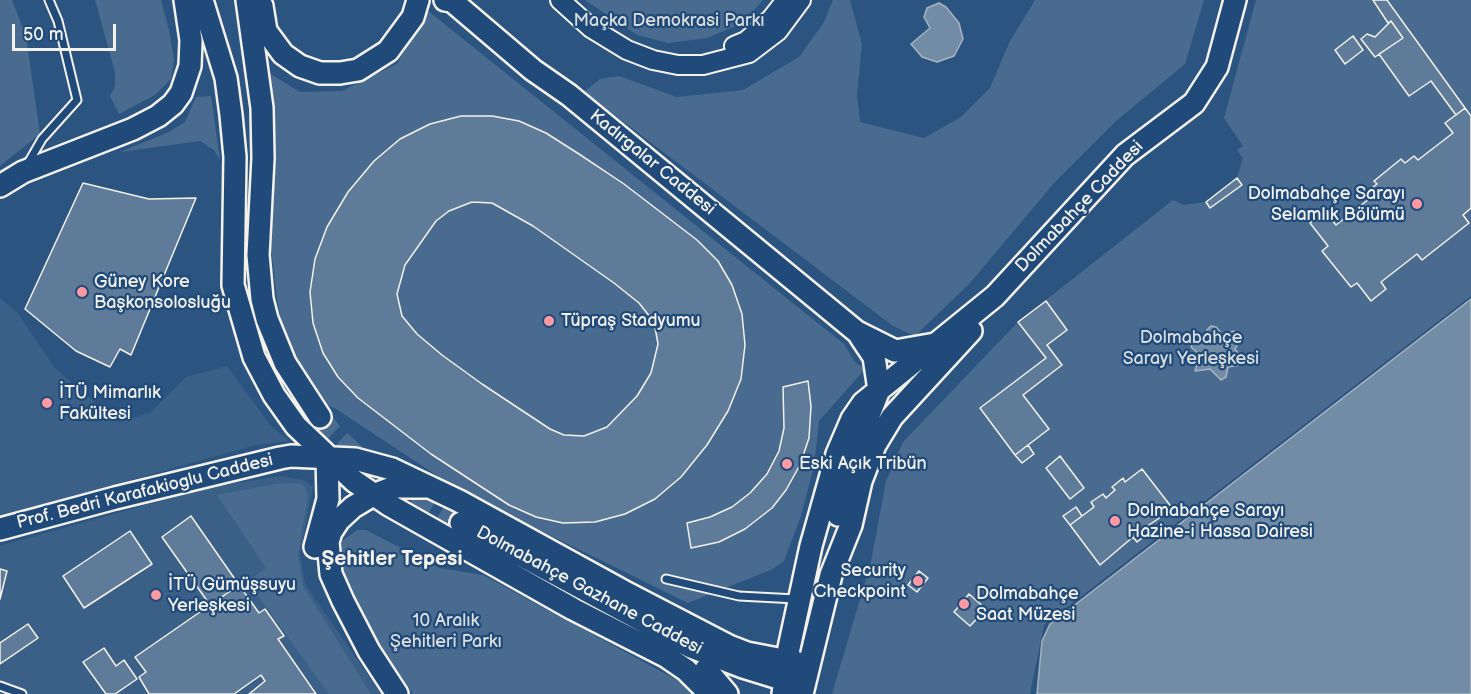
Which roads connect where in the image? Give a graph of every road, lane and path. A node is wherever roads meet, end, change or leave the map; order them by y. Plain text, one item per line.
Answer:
1 (49, 0) edge
2 (185, 0) edge
3 (202, 0) edge
4 (247, 0) edge
5 (261, 0) edge
6 (418, 0) edge
7 (445, 0) edge
8 (560, 0) edge
9 (572, 0) edge
10 (786, 0) edge
11 (801, 0) edge
12 (1235, 0) edge
13 (23, 172) junction
14 (0, 186) edge
15 (995, 296) junction
16 (857, 332) junction
17 (941, 342) junction
18 (879, 390) junction
19 (320, 417) tunnel mouth
20 (327, 456) junction
21 (437, 491) junction
22 (373, 495) junction
23 (461, 523) tunnel mouth
24 (0, 529) edge
25 (831, 575) junction
26 (666, 579) dead end
27 (799, 599) junction
28 (670, 636) junction
29 (369, 651) junction
30 (796, 680) edge
31 (0, 686) edge
32 (22, 694) edge
33 (397, 694) edge
34 (710, 694) edge
35 (727, 694) edge

1 - 13 lane
2 - 13 main road
3 - 20 main road
4 - 19 main road
5 - 6 main road
7 - 16 main road, Kadırgalar Caddesi
8 - 11 main road
9 - 10 main road
12 - 15 main road, Dolmabahçe Caddesi
13 - 14 main road
15 - 17 main road
15 - 25 main road
16 - 17 main road, Kadırgalar Caddesi
16 - 18 main road, Kadırgalar Caddesi
17 - 18 main road
18 - 25 main road
18 - 27 main road
20 - 21 main road, Prof. Bedri Karafakioglu Caddesi
20 - 22 main road
20 - 24 main road, Prof. Bedri Karafakioglu Caddesi
20 - 29 main road
21 - 22 main road
21 - 30 main road, Prof. Bedri Karafakioglu Caddesi
22 - 29 main road
22 - 34 main road
23 - 28 main road, Dolmabahçe Gazhane Caddesi
25 - 30 main road
26 - 27 lane
27 - 30 main road
28 - 30 main road, Dolmabahçe Gazhane Caddesi
28 - 35 main road
29 - 33 main road
31 - 32 lane

